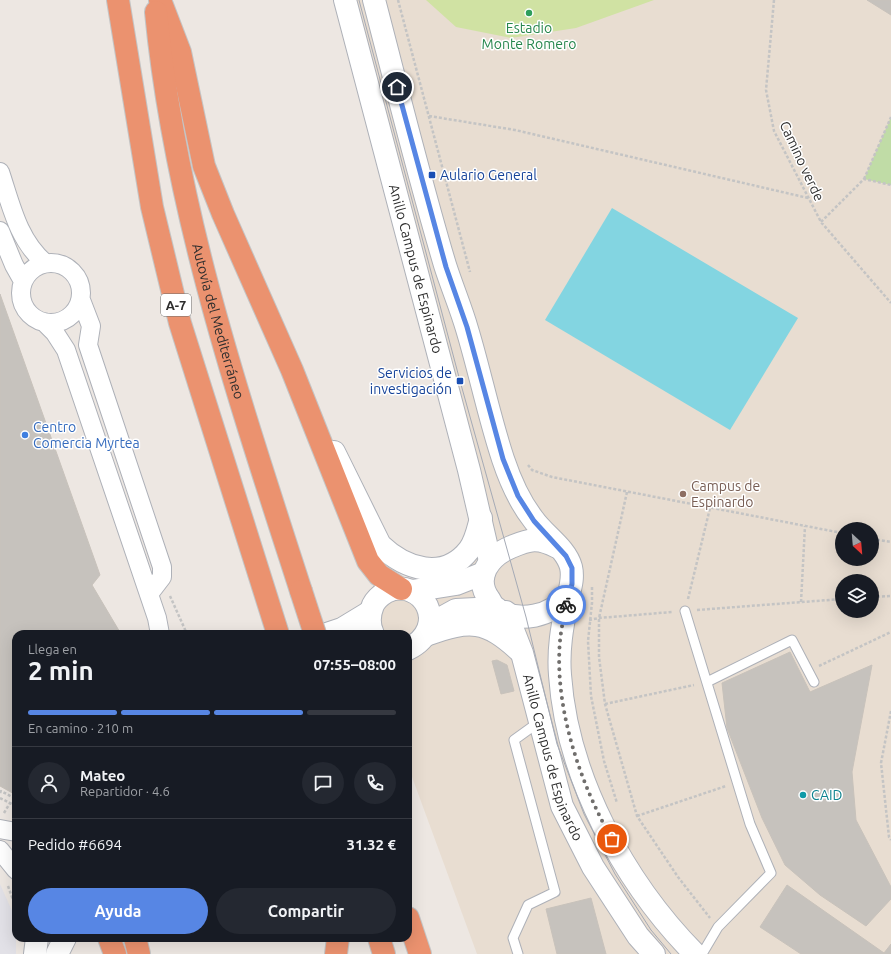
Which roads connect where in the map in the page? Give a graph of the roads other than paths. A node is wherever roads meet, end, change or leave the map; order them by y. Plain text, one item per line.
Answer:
1 (118, 0) edge
2 (155, 0) edge
3 (160, 0) edge
4 (345, 0) edge
5 (374, 0) edge
6 (0, 172) edge
7 (0, 231) edge
8 (45, 263) junction
9 (23, 281) junction
10 (81, 300) junction
11 (71, 316) junction
12 (44, 322) junction
13 (66, 350) junction
14 (292, 370) junction
15 (481, 517) junction
16 (557, 547) junction
17 (487, 567) junction
18 (407, 590) junction
19 (149, 594) junction
20 (568, 596) junction
21 (501, 610) junction
22 (685, 611) road end
23 (370, 612) junction
24 (159, 626) edge
25 (277, 630) edge
26 (314, 630) edge
27 (339, 630) edge
28 (372, 630) edge
29 (428, 630) junction
30 (412, 647) edge
31 (522, 653) junction
32 (707, 682) junction
33 (814, 682) dead end
34 (540, 721) junction
35 (0, 829) edge
36 (12, 831) edge
37 (0, 850) edge
38 (11, 876) edge
39 (412, 930) edge
40 (36, 942) edge
41 (63, 942) edge
42 (110, 942) edge
43 (136, 942) edge
44 (338, 942) edge
45 (380, 942) edge
46 (35, 954) edge
47 (57, 954) edge
48 (114, 954) edge
49 (138, 954) edge
50 (336, 954) edge
51 (384, 954) edge
52 (420, 954) edge
53 (518, 954) edge
54 (654, 954) edge
55 (694, 954) edge
56 (702, 954) edge

1 - 25 highway, A-7
2 - 26 highway, Autovía del Mediterráneo / A-7, bridge
3 - 14 highway
4 - 15 main road, Anillo Campus de Espinardo
5 - 16 main road, Anillo Campus de Espinardo
6 - 8 street
7 - 9 street
8 - 9 street
8 - 10 street
9 - 12 street
10 - 11 street
10 - 19 street
11 - 12 street
11 - 13 street
12 - 13 street
13 - 19 street
14 - 15 main road
14 - 18 highway
15 - 17 main road, Anillo Campus de Espinardo
16 - 17 main road
16 - 20 main road, Anillo Campus de Espinardo
17 - 18 main road
17 - 21 main road, Anillo Campus de Espinardo
18 - 23 main road
18 - 29 main road
19 - 24 street
20 - 21 main road
20 - 55 main road, Anillo Campus de Espinardo
21 - 29 main road
21 - 31 main road, Anillo Campus de Espinardo
22 - 32 lane
23 - 27 main road
23 - 28 main road
29 - 30 main road
29 - 31 main road
31 - 34 main road, Anillo Campus de Espinardo
32 - 33 lane
32 - 56 lane
34 - 53 lane
34 - 54 main road, Anillo Campus de Espinardo
35 - 36 street
37 - 38 street
39 - 52 highway
40 - 46 main road
41 - 47 main road
42 - 48 highway
43 - 49 highway
44 - 50 highway
45 - 51 highway

